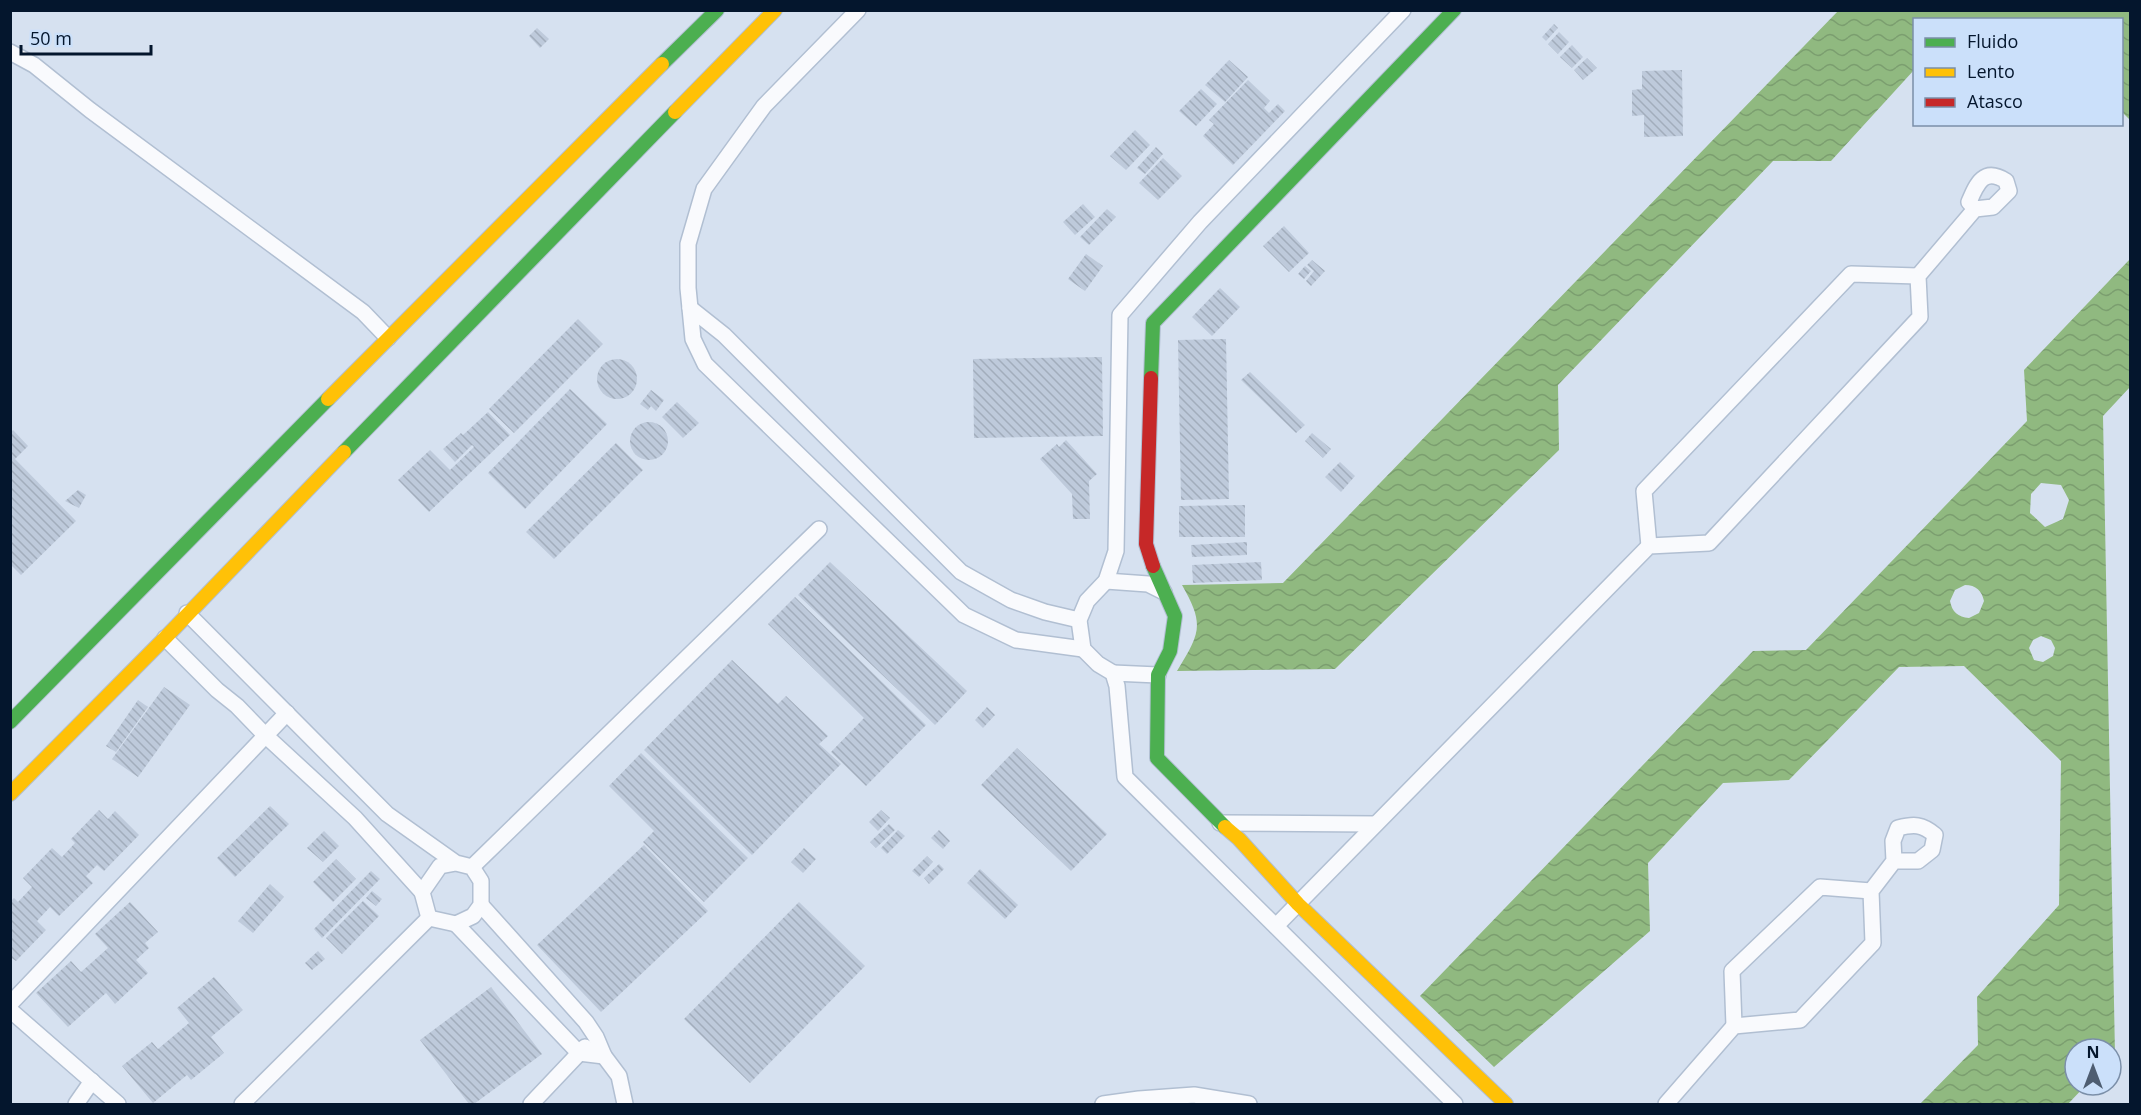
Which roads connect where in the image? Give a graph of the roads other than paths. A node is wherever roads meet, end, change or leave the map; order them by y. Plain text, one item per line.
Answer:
1 (717, 10) edge
2 (775, 10) edge
3 (858, 10) edge
4 (1403, 10) edge
5 (1454, 10) edge
6 (10, 52) edge
7 (1975, 209) dead end
8 (1918, 276) junction
9 (690, 308) junction
10 (388, 338) junction
11 (819, 529) dead end
12 (1649, 546) junction
13 (1106, 581) junction
14 (1164, 592) junction
15 (187, 613) junction
16 (1079, 620) junction
17 (165, 638) junction
18 (1083, 649) junction
19 (1113, 673) junction
20 (1158, 675) junction
21 (287, 713) junction
22 (10, 722) edge
23 (266, 736) junction
24 (10, 794) edge
25 (1220, 823) junction
26 (1375, 824) junction
27 (1894, 861) dead end
28 (456, 863) junction
29 (472, 867) junction
30 (1871, 891) junction
31 (422, 892) junction
32 (1298, 904) junction
33 (481, 905) junction
34 (429, 918) junction
35 (456, 924) junction
36 (1276, 926) junction
37 (10, 1004) edge
38 (10, 1010) edge
39 (1734, 1026) junction
40 (596, 1037) junction
41 (579, 1053) junction
42 (604, 1056) junction
43 (92, 1081) junction
44 (1678, 1098) edge
45 (76, 1104) edge
46 (118, 1104) edge
47 (242, 1104) edge
48 (531, 1104) edge
49 (625, 1104) edge
50 (1103, 1104) edge
51 (1249, 1104) edge
52 (1455, 1104) edge
53 (1506, 1104) edge
54 (1666, 1104) edge

1 - 10 main road
2 - 15 main road
3 - 9 street
4 - 13 street
5 - 14 main road
6 - 10 street
7 - 8 street
8 - 12 street
8 - 12 street
9 - 16 street
9 - 18 street
10 - 22 main road
11 - 29 street
12 - 26 street
13 - 14 street
13 - 16 street
14 - 20 main road
15 - 17 main road
15 - 21 street
16 - 18 street
17 - 23 street
17 - 24 main road
18 - 19 street
19 - 20 street
19 - 36 street
20 - 25 main road
21 - 23 street
21 - 28 street
23 - 31 street
23 - 37 street
25 - 26 street
25 - 32 main road
26 - 32 street
27 - 30 street
28 - 29 street
28 - 31 street
29 - 33 street
30 - 39 street
30 - 39 street
31 - 34 street
32 - 36 street
32 - 53 main road
33 - 35 street
33 - 40 street
34 - 35 street
34 - 47 street
35 - 41 street
36 - 52 street
38 - 43 street
39 - 44 street
40 - 41 street
40 - 42 street
41 - 42 street
41 - 48 street
42 - 49 street
43 - 45 street
43 - 46 street
44 - 54 street
50 - 51 street

